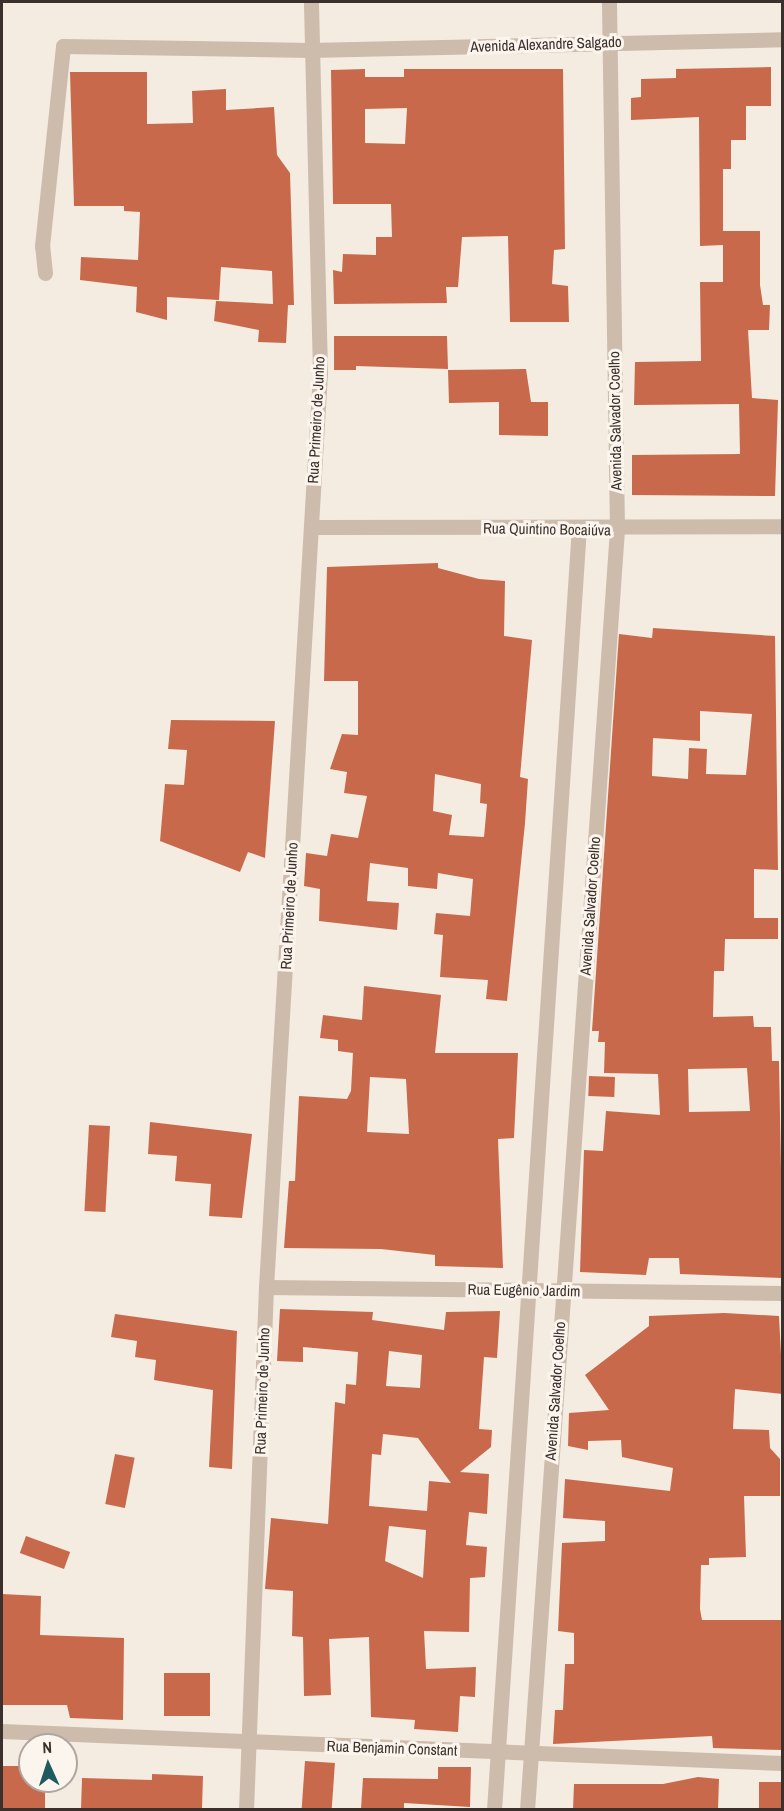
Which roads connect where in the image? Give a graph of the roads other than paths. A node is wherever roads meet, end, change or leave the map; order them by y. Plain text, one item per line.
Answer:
1 (311, 2) edge
2 (609, 2) edge
3 (783, 39) edge
4 (609, 42) junction
5 (310, 50) junction
6 (45, 273) dead end
7 (783, 526) edge
8 (311, 527) junction
9 (579, 528) junction
10 (617, 530) junction
11 (267, 1287) junction
12 (531, 1290) junction
13 (562, 1291) junction
14 (783, 1293) edge
15 (2, 1731) edge
16 (248, 1742) junction
17 (499, 1753) junction
18 (531, 1754) junction
19 (783, 1763) edge
20 (246, 1809) edge
21 (494, 1809) edge
22 (527, 1809) edge

1 - 5 street, Rua Primeiro de Junho
2 - 4 street, Avenida Salvador Coelho
3 - 4 street, Avenida Alexandre Salgado
4 - 5 street, Avenida Alexandre Salgado
4 - 10 street, Avenida Salvador Coelho
5 - 6 street, Avenida Alexandre Salgado
5 - 8 street, Rua Primeiro de Junho
7 - 10 street, Rua Quintino Bocaiúva
8 - 9 street, Rua Quintino Bocaiúva
8 - 11 street, Rua Primeiro de Junho
9 - 10 street, Rua Quintino Bocaiúva
9 - 12 street, Avenida Salvador Coelho
10 - 13 street, Avenida Salvador Coelho
11 - 12 street, Rua Eugênio Jardim
11 - 16 street, Rua Primeiro de Junho
12 - 13 street, Rua Eugênio Jardim
12 - 17 street, Avenida Salvador Coelho
13 - 14 street, Rua Eugênio Jardim
13 - 18 street, Avenida Salvador Coelho
15 - 16 street, Rua Benjamin Constant
16 - 17 street, Rua Benjamin Constant
16 - 20 street, Rua Primeiro de Junho
17 - 18 street, Rua Benjamin Constant
17 - 21 street, Avenida Salvador Coelho
18 - 19 street, Rua Benjamin Constant
18 - 22 street, Avenida Salvador Coelho

